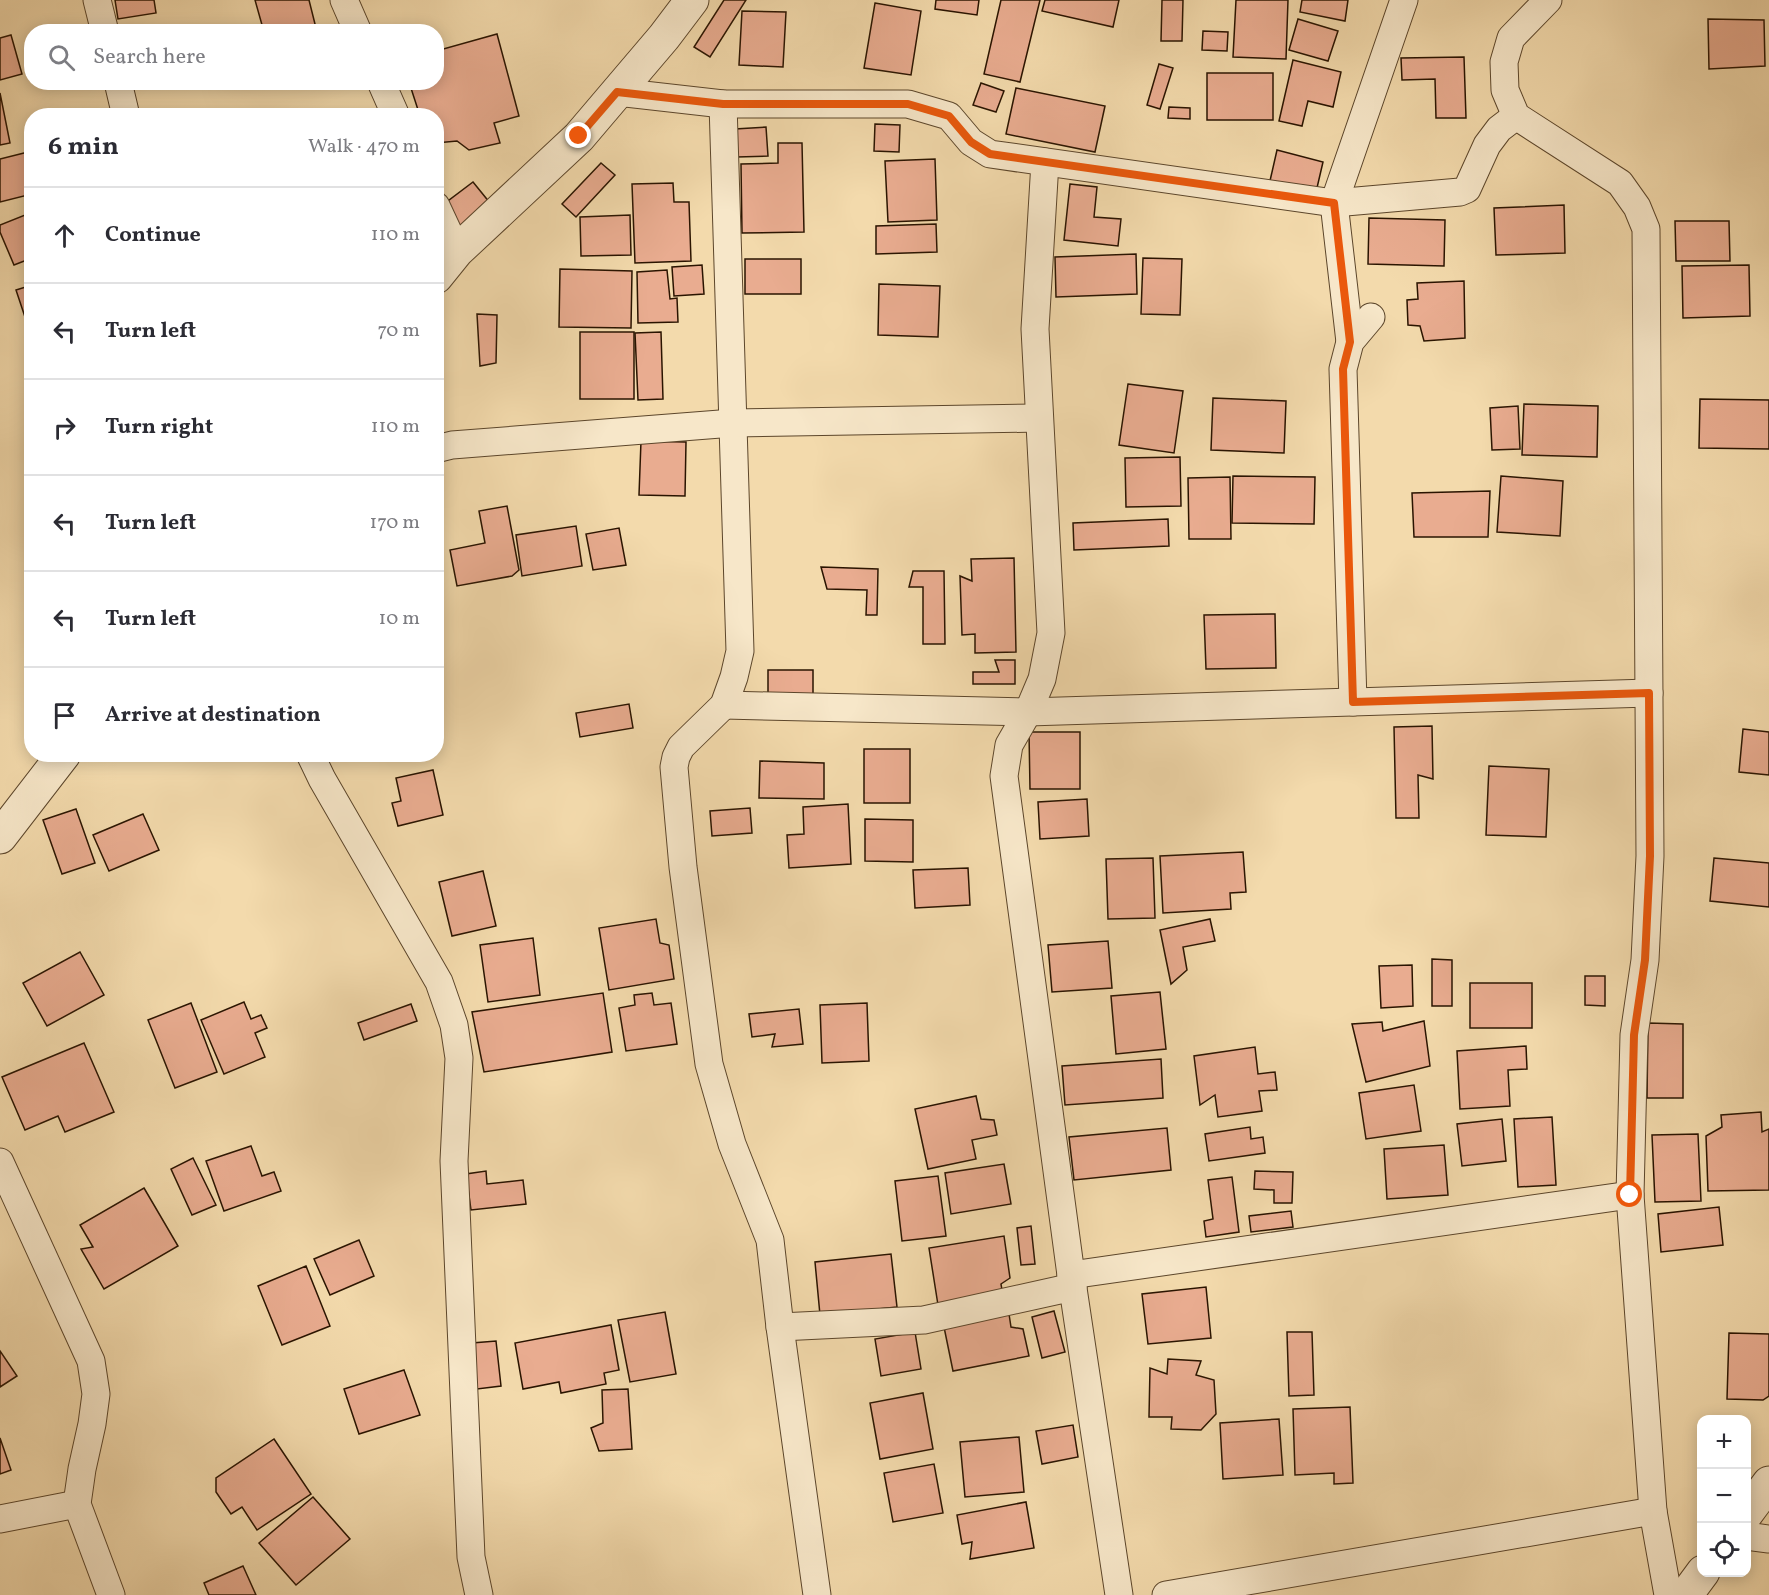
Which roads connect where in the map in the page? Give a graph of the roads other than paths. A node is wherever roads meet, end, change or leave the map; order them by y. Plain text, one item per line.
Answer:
1 (97, 0) edge
2 (344, 0) edge
3 (692, 0) edge
4 (1404, 0) edge
5 (1548, 0) edge
6 (103, 24) edge
7 (354, 24) edge
8 (120, 90) edge
9 (385, 90) edge
10 (617, 92) junction
11 (723, 104) junction
12 (124, 108) edge
13 (392, 108) edge
14 (1516, 116) junction
15 (1045, 162) junction
16 (1334, 203) junction
17 (444, 223) edge
18 (457, 251) junction
19 (444, 267) edge
20 (1371, 317) dead end
21 (1350, 342) junction
22 (1039, 418) junction
23 (733, 423) junction
24 (444, 447) edge
25 (1649, 693) junction
26 (1353, 702) junction
27 (724, 705) junction
28 (1028, 712) junction
29 (58, 762) edge
30 (314, 762) edge
31 (0, 837) edge
32 (0, 1162) edge
33 (1630, 1195) junction
34 (1072, 1281) junction
35 (780, 1327) junction
36 (1769, 1483) edge
37 (77, 1504) junction
38 (1751, 1507) edge
39 (1653, 1511) junction
40 (0, 1519) edge
41 (1751, 1537) edge
42 (1769, 1539) edge
43 (1699, 1577) edge
44 (111, 1595) edge
45 (478, 1595) edge
46 (817, 1595) edge
47 (1119, 1595) edge
48 (1166, 1595) edge
49 (1668, 1595) edge
50 (1686, 1595) edge

1 - 6 street
2 - 7 street
3 - 10 street
4 - 16 street
5 - 14 street
8 - 12 street
9 - 13 street
10 - 11 street
10 - 18 street
11 - 15 street
11 - 23 street
14 - 16 street
14 - 25 street
15 - 16 street
15 - 22 street
16 - 21 street
17 - 18 street
18 - 19 street
20 - 21 street
21 - 26 street
22 - 23 street
22 - 28 street
23 - 24 street
23 - 27 street
25 - 26 street
25 - 33 street
26 - 28 street
27 - 28 street
27 - 35 street
28 - 34 street
29 - 31 street
30 - 45 street
32 - 37 street
33 - 34 street
33 - 39 street
34 - 35 street
34 - 47 street
35 - 46 street
36 - 38 street
37 - 40 street
37 - 44 street
39 - 48 street
39 - 49 street
41 - 42 street
43 - 50 street

